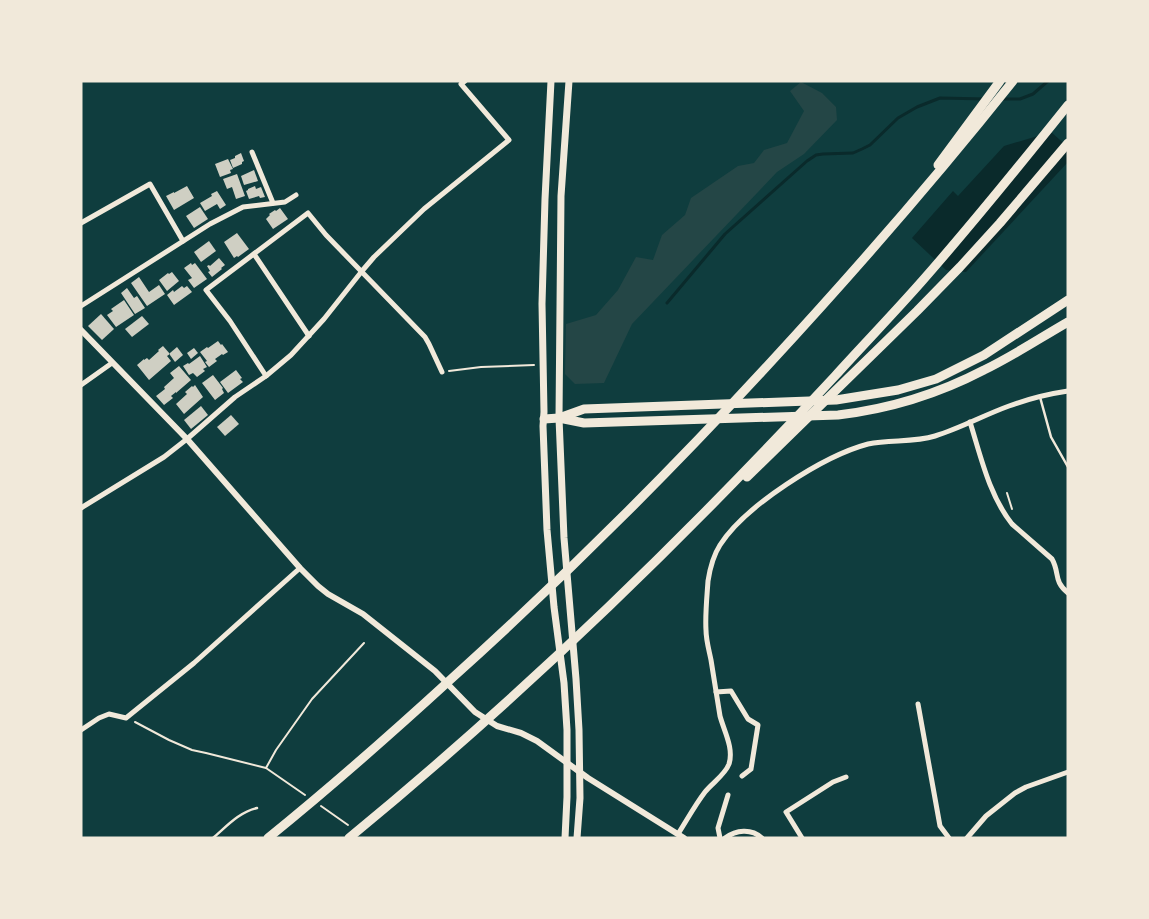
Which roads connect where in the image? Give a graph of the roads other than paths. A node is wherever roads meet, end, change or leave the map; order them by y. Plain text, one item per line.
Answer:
1 (465, 81) edge
2 (551, 81) edge
3 (569, 81) edge
4 (1000, 81) edge
5 (1013, 81) edge
6 (1068, 105) edge
7 (1068, 143) edge
8 (252, 152) dead end
9 (296, 195) dead end
10 (273, 203) junction
11 (81, 223) edge
12 (183, 241) junction
13 (872, 250) junction
14 (254, 254) junction
15 (362, 271) junction
16 (1068, 300) edge
17 (81, 306) edge
18 (1068, 322) edge
19 (81, 330) edge
20 (309, 336) junction
21 (112, 363) junction
22 (442, 372) road end
23 (266, 376) junction
24 (81, 385) edge
25 (1068, 392) edge
26 (1040, 397) junction
27 (559, 418) junction
28 (544, 419) junction
29 (970, 422) junction
30 (187, 439) junction
31 (1068, 467) edge
32 (81, 508) edge
33 (672, 547) junction
34 (300, 568) junction
35 (1068, 594) edge
36 (716, 692) junction
37 (918, 704) dead end
38 (81, 730) edge
39 (1068, 772) edge
40 (742, 776) dead end
41 (846, 776) dead end
42 (728, 795) dead end
43 (257, 808) dead end
44 (565, 834) edge
45 (577, 834) edge
46 (678, 834) junction
47 (213, 838) edge
48 (268, 838) edge
49 (348, 838) edge
50 (684, 838) edge
51 (720, 838) edge
52 (725, 838) edge
53 (762, 838) edge
54 (802, 838) edge
55 (949, 838) edge
56 (967, 838) edge

1 - 15 street
2 - 28 main road
3 - 27 main road
4 - 13 highway
5 - 13 highway
6 - 33 highway
7 - 33 highway
8 - 10 street
9 - 10 street
10 - 12 street
11 - 12 street
12 - 17 street
13 - 48 highway
14 - 15 street
14 - 20 street
14 - 23 street
15 - 20 street
15 - 22 street
16 - 27 highway
18 - 27 highway
19 - 21 street
20 - 23 street
21 - 24 street
21 - 30 street
23 - 30 street
25 - 26 street
26 - 29 street
26 - 31 lane
27 - 28 highway
27 - 45 main road
28 - 44 main road
29 - 35 street
29 - 36 street
30 - 32 street
30 - 34 street
33 - 49 highway
34 - 38 street
34 - 46 street
36 - 40 street
36 - 46 street
37 - 55 street
39 - 56 street
41 - 54 street
42 - 51 street
43 - 47 lane
46 - 50 street
52 - 53 street

